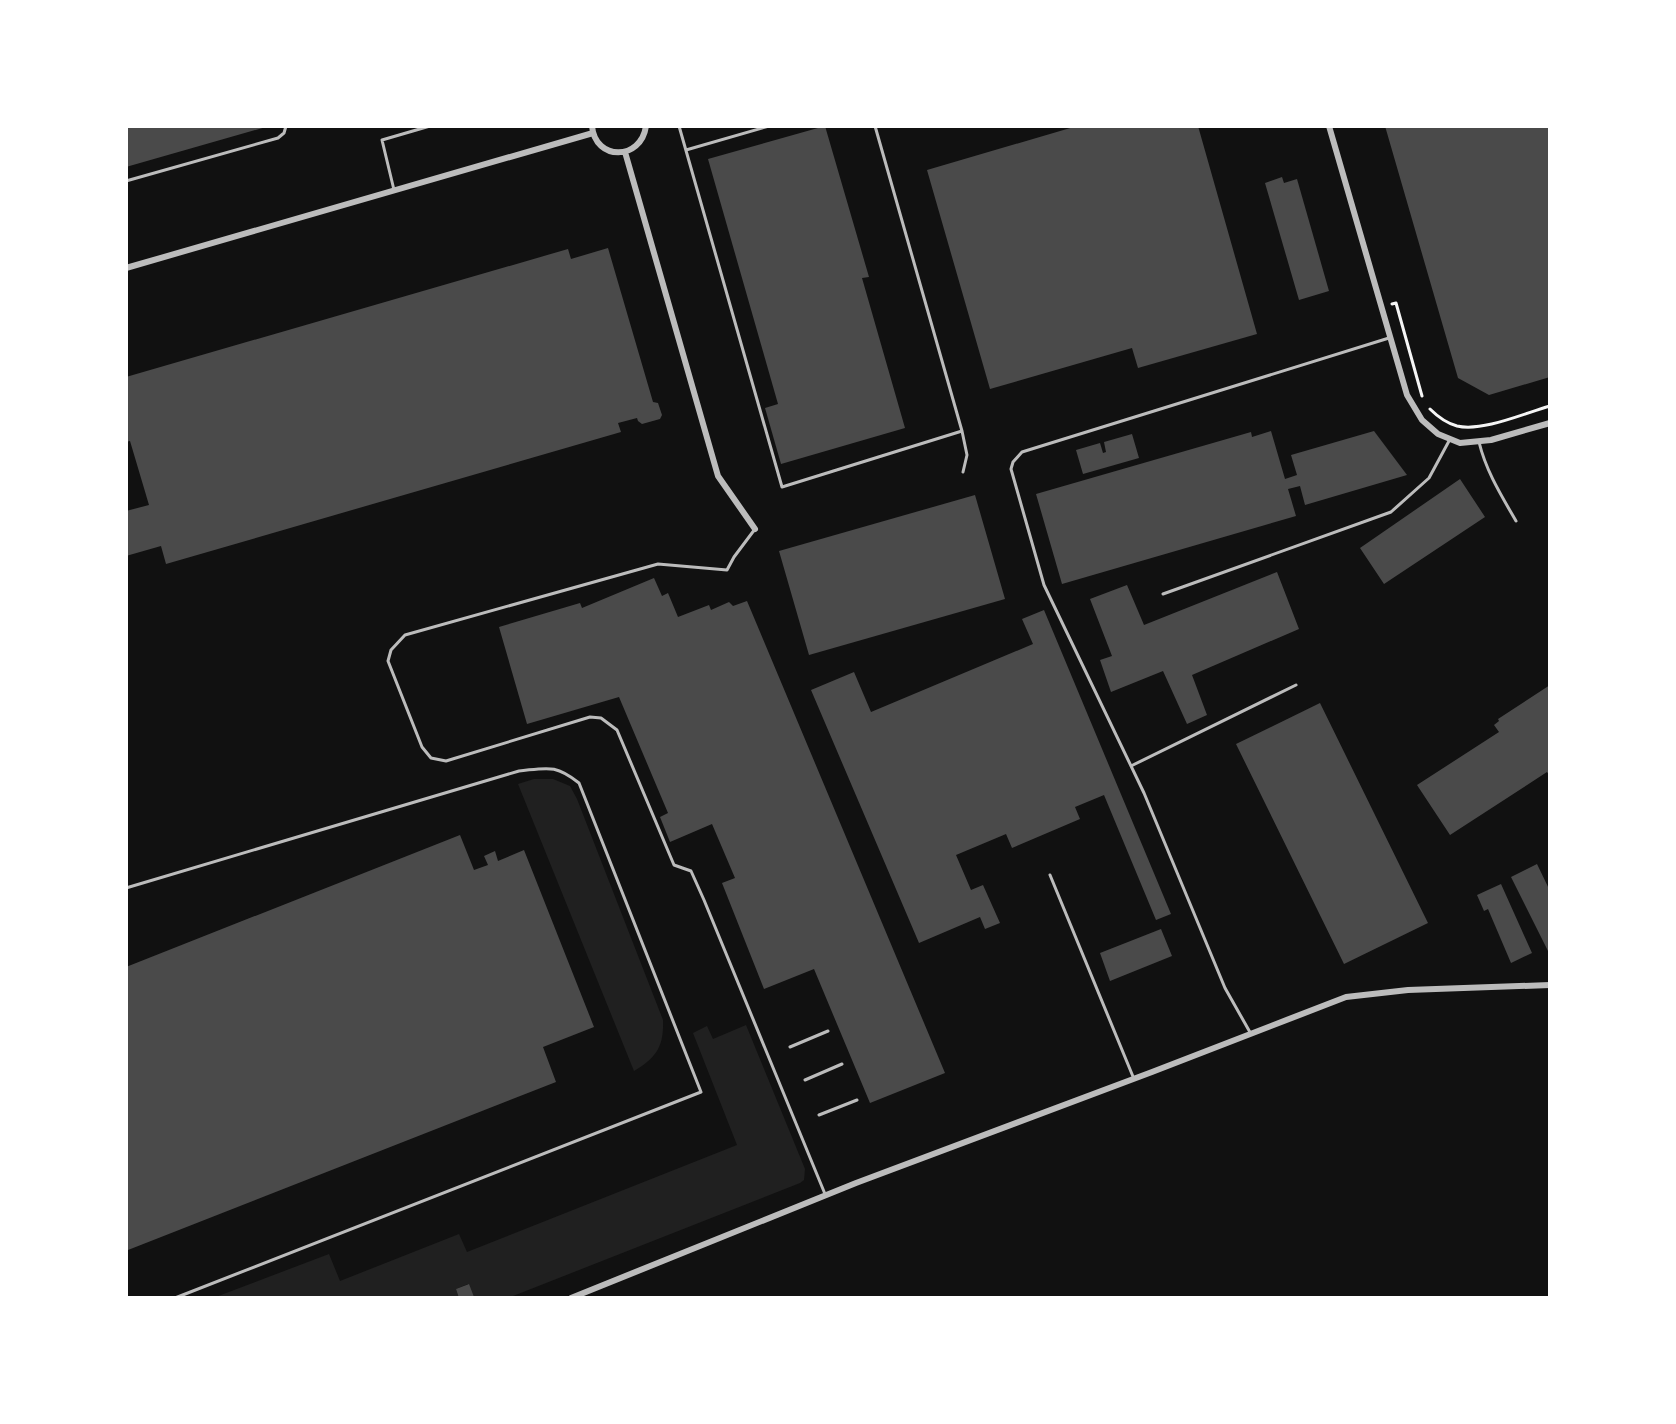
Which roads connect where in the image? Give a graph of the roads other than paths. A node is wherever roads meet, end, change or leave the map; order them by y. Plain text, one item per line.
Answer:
1 (286, 126) edge
2 (430, 126) edge
3 (646, 126) edge
4 (679, 126) edge
5 (769, 126) edge
6 (875, 126) edge
7 (1329, 126) edge
8 (592, 129) edge
9 (686, 150) junction
10 (625, 152) junction
11 (126, 181) edge
12 (394, 190) junction
13 (126, 268) edge
14 (1390, 338) junction
15 (1550, 423) edge
16 (962, 431) junction
17 (1450, 439) junction
18 (1479, 441) junction
19 (963, 472) dead end
20 (1516, 521) dead end
21 (755, 529) joint
22 (1163, 594) dead end
23 (1296, 685) dead end
24 (1131, 766) junction
25 (1050, 875) dead end
26 (126, 888) edge
27 (1550, 985) edge
28 (828, 1031) dead end
29 (1251, 1034) junction
30 (790, 1047) dead end
31 (842, 1064) dead end
32 (1134, 1079) junction
33 (805, 1080) dead end
34 (857, 1100) dead end
35 (819, 1115) dead end
36 (826, 1195) junction
37 (175, 1298) edge
38 (571, 1298) edge

1 - 11 lane
2 - 12 lane
3 - 10 street
4 - 9 lane
5 - 9 lane
6 - 16 lane
7 - 14 street
8 - 10 street
8 - 12 street
9 - 16 lane
10 - 21 street
12 - 13 street
14 - 17 street
14 - 24 lane
15 - 18 street
16 - 19 lane
17 - 18 street
17 - 22 lane
18 - 20 lane
21 - 36 lane
23 - 24 lane
24 - 29 lane
25 - 32 lane
26 - 37 lane
27 - 29 street
28 - 30 lane
29 - 32 street
31 - 33 lane
32 - 36 street
34 - 35 lane
36 - 38 street

